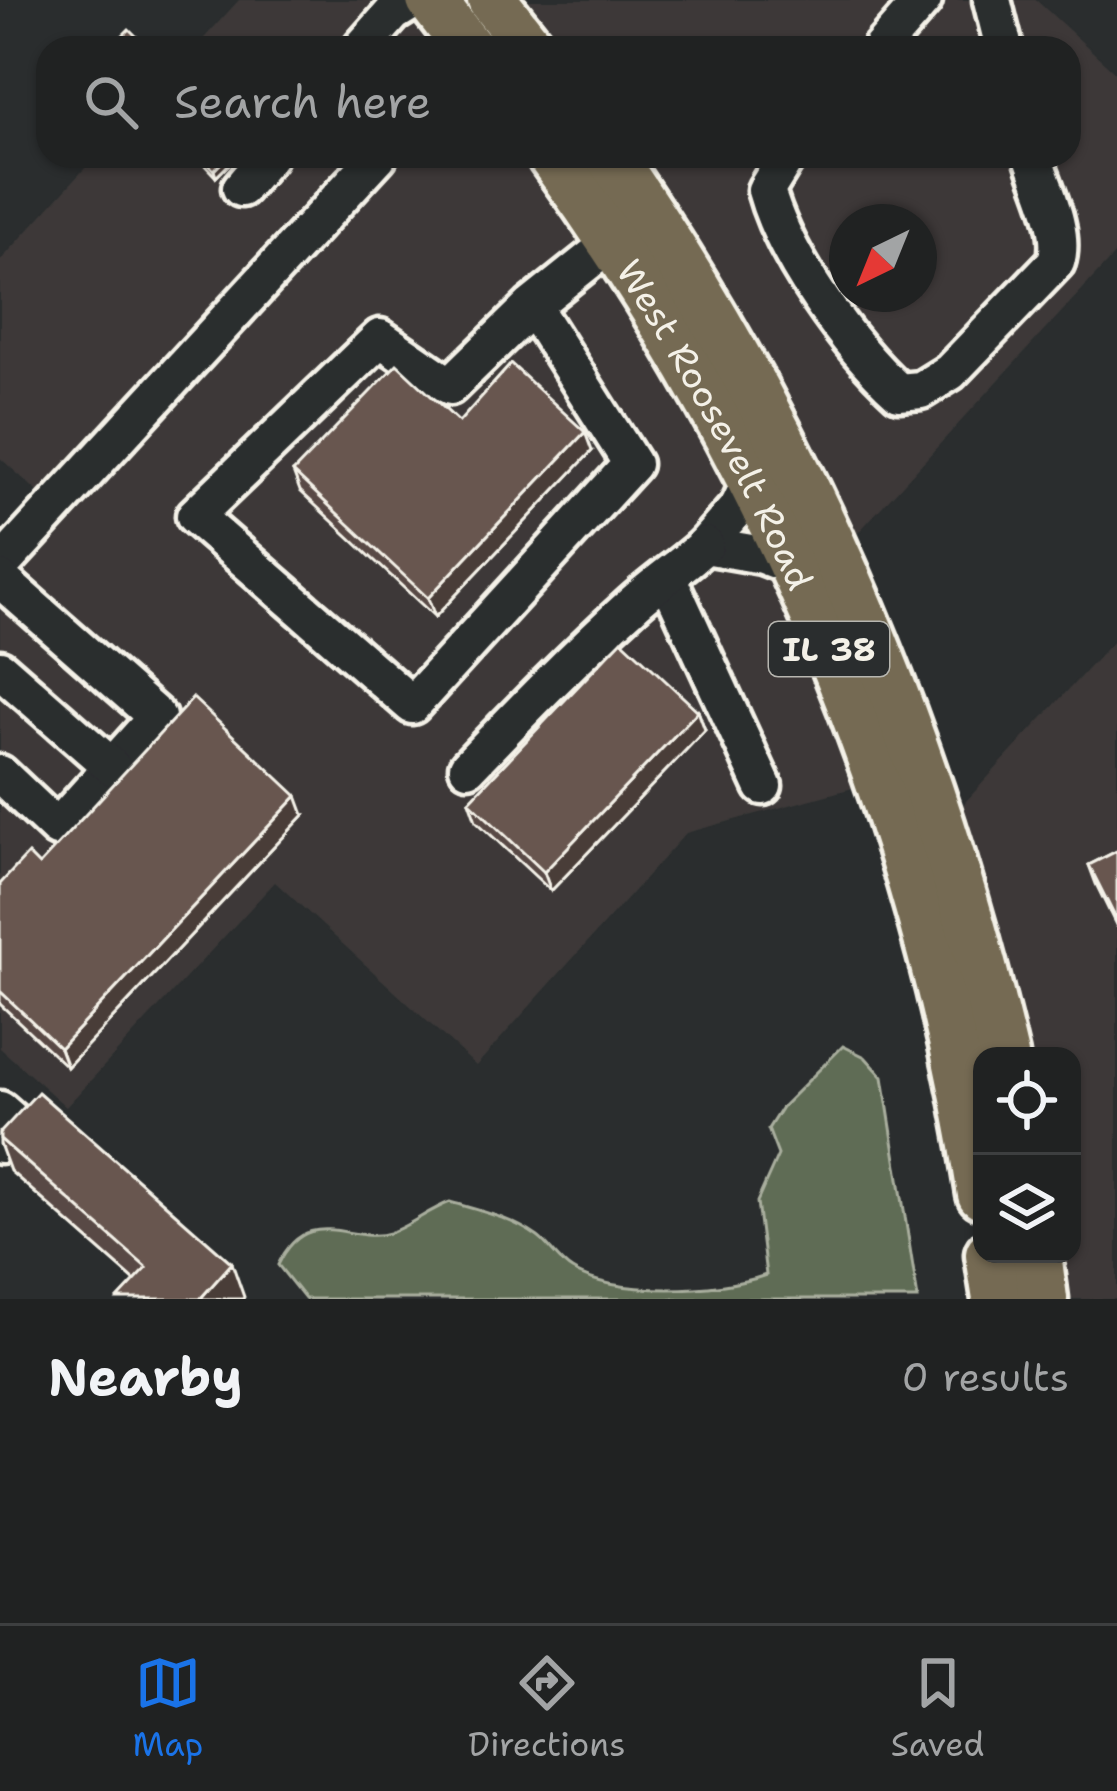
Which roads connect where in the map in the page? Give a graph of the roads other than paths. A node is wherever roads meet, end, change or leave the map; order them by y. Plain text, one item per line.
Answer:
1 (414, 0) edge
2 (430, 0) edge
3 (492, 0) edge
4 (923, 0) edge
5 (992, 0) edge
6 (373, 36) edge
7 (458, 36) edge
8 (520, 36) edge
9 (892, 36) edge
10 (1001, 36) edge
11 (258, 168) edge
12 (367, 168) edge
13 (560, 168) edge
14 (618, 168) edge
15 (780, 168) edge
16 (1037, 168) edge
17 (241, 188) dead end
18 (612, 242) junction
19 (532, 306) junction
20 (752, 478) junction
21 (705, 545) junction
22 (0, 566) edge
23 (794, 567) junction
24 (0, 579) edge
25 (668, 579) junction
26 (0, 669) edge
27 (112, 767) junction
28 (468, 767) dead end
29 (0, 774) edge
30 (763, 786) dead end
31 (1002, 1047) edge
32 (0, 1110) edge
33 (0, 1144) edge
34 (975, 1155) edge
35 (991, 1263) edge
36 (1037, 1263) edge
37 (997, 1299) edge
38 (1042, 1299) edge

1 - 6 lane
2 - 7 main road
3 - 8 main road
4 - 9 lane
5 - 10 lane
11 - 17 lane
12 - 22 lane
13 - 18 main road, West Roosevelt Road / IL 38
14 - 31 main road, West Roosevelt Road / IL 38
15 - 16 lane
18 - 19 lane
18 - 20 main road, West Roosevelt Road / IL 38
19 - 19 lane
20 - 21 lane
20 - 23 main road, West Roosevelt Road / IL 38
21 - 23 lane
21 - 25 lane
23 - 34 main road, West Roosevelt Road / IL 38
24 - 27 lane
25 - 28 lane
25 - 30 lane
26 - 27 lane
27 - 29 lane
32 - 33 lane
35 - 37 main road
36 - 38 main road

